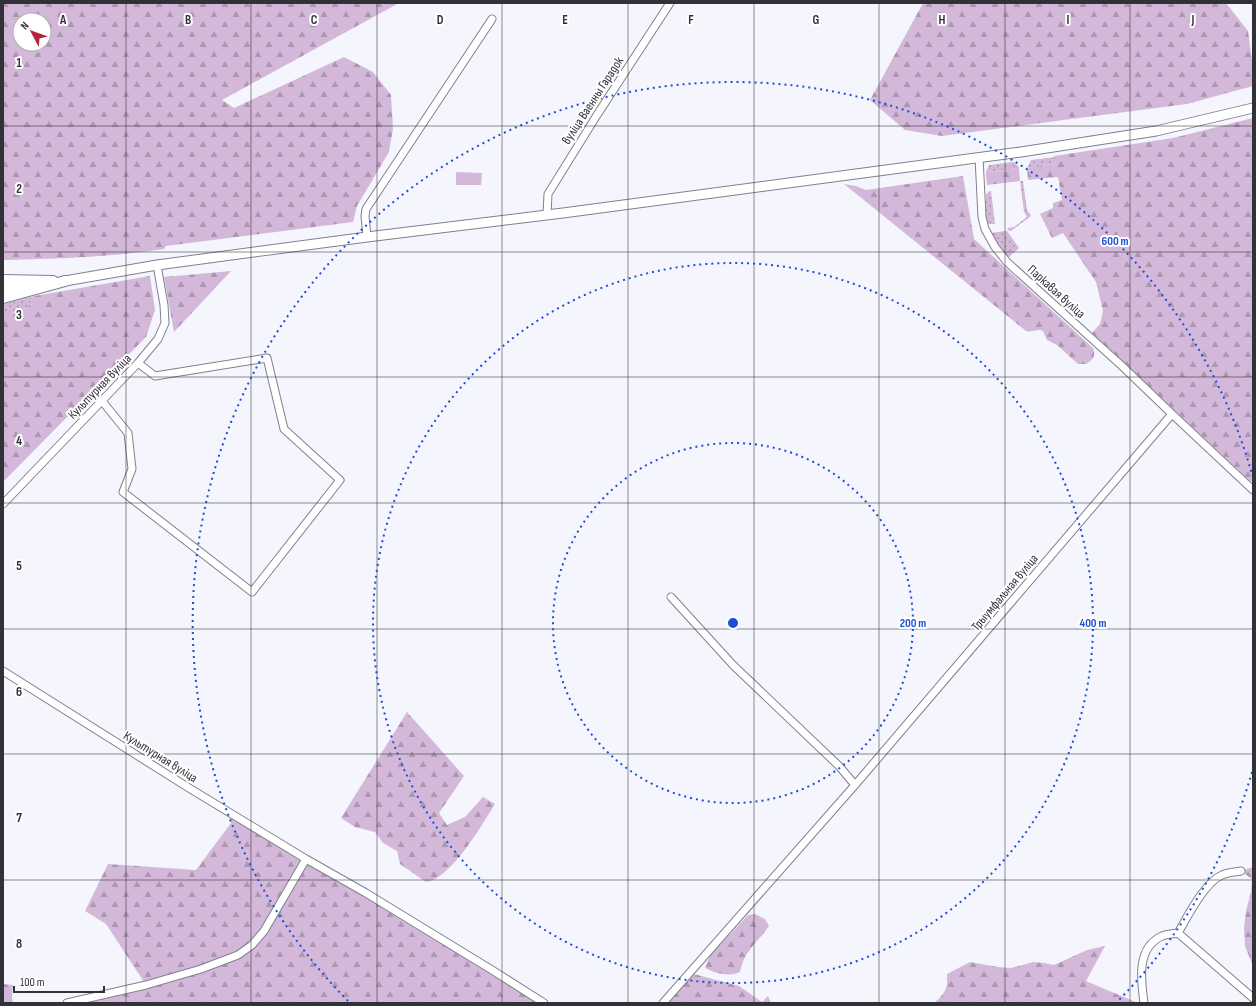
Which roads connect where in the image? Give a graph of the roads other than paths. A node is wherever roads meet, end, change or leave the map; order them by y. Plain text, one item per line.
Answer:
1 (670, 3) edge
2 (492, 19) dead end
3 (1253, 108) edge
4 (979, 157) junction
5 (548, 215) junction
6 (367, 237) junction
7 (158, 265) junction
8 (3, 280) edge
9 (65, 281) junction
10 (3, 289) edge
11 (3, 298) edge
12 (138, 363) junction
13 (102, 401) junction
14 (1172, 414) junction
15 (1253, 490) edge
16 (3, 504) edge
17 (671, 597) dead end
18 (3, 671) edge
19 (855, 785) junction
20 (306, 860) junction
21 (1241, 871) dead end
22 (1178, 933) junction
23 (1253, 998) edge
24 (67, 1003) edge
25 (544, 1003) edge
26 (663, 1003) edge
27 (1144, 1003) edge

1 - 5 street, вуліца Ваенны Гарадок
2 - 6 street
3 - 4 main road
4 - 5 main road
4 - 14 street, Паркавая вуліца
5 - 6 main road
6 - 7 main road
7 - 9 main road
7 - 12 street, Культурная вуліца
8 - 9 highway
9 - 10 highway
9 - 11 highway
12 - 13 street, Культурная вуліца
12 - 13 street
13 - 16 street, Культурная вуліца
14 - 15 street, Паркавая вуліца
14 - 19 street, Трыумфальная вуліца
17 - 19 street
18 - 20 street, Культурная вуліца
19 - 26 street, Трыумфальная вуліца
20 - 24 street
20 - 25 street, Культурная вуліца
21 - 22 street
22 - 23 street
22 - 27 street

